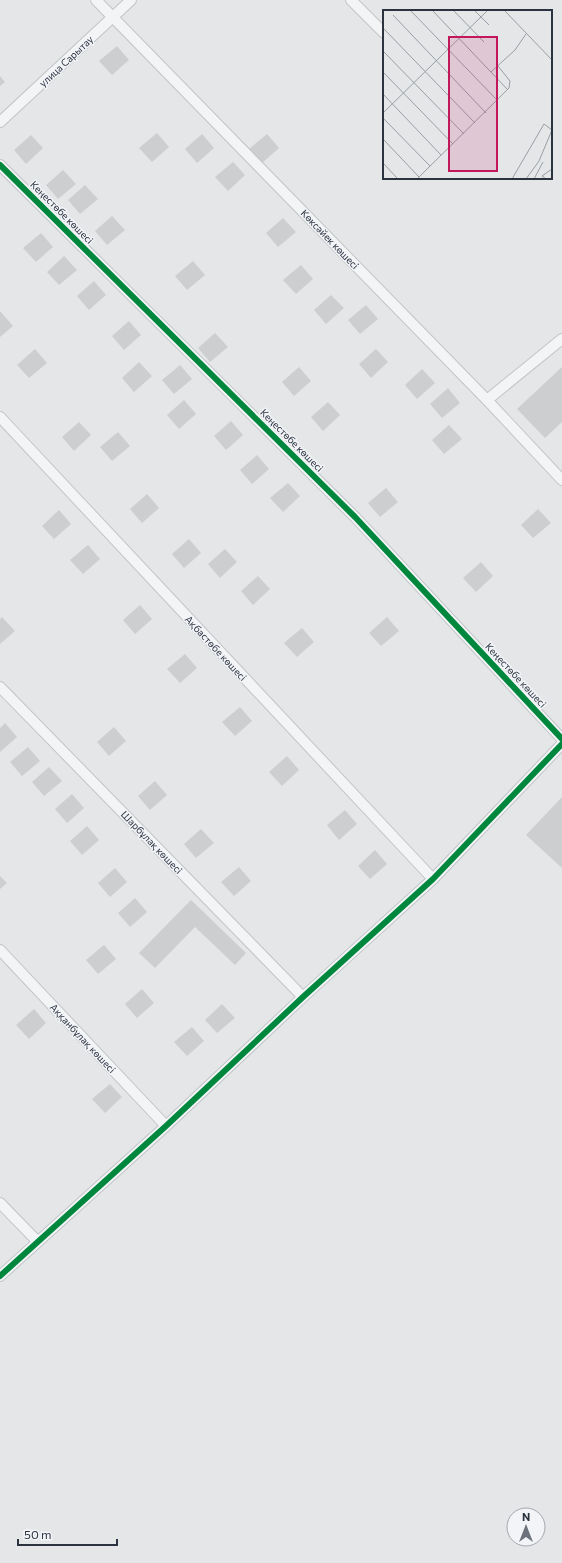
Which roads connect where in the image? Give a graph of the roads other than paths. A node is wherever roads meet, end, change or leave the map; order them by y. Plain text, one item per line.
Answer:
1 (96, 0) edge
2 (131, 0) edge
3 (351, 0) edge
4 (113, 18) junction
5 (383, 32) edge
6 (0, 122) edge
7 (0, 165) edge
8 (562, 339) edge
9 (487, 400) junction
10 (0, 417) edge
11 (562, 480) edge
12 (0, 687) edge
13 (562, 739) edge
14 (562, 744) edge
15 (433, 879) junction
16 (0, 950) edge
17 (303, 997) junction
18 (166, 1126) junction
19 (0, 1203) edge
20 (38, 1242) junction
21 (0, 1276) edge

1 - 4 street, Көксәйек көшесі
2 - 4 street, улица Сарытау
3 - 5 street
4 - 6 street, улица Сарытау
4 - 9 street, Көксәйек көшесі
7 - 13 street, Кеңестөбе көшесі
8 - 9 street
9 - 11 street, Көксәйек көшесі
10 - 15 street, Ақбастөбе көшесі
12 - 17 street, Шарбұлақ көшесі
14 - 15 street
15 - 17 street
16 - 18 street, Аққанбұлақ көшесі
17 - 18 street
18 - 20 street
19 - 20 street
20 - 21 street

